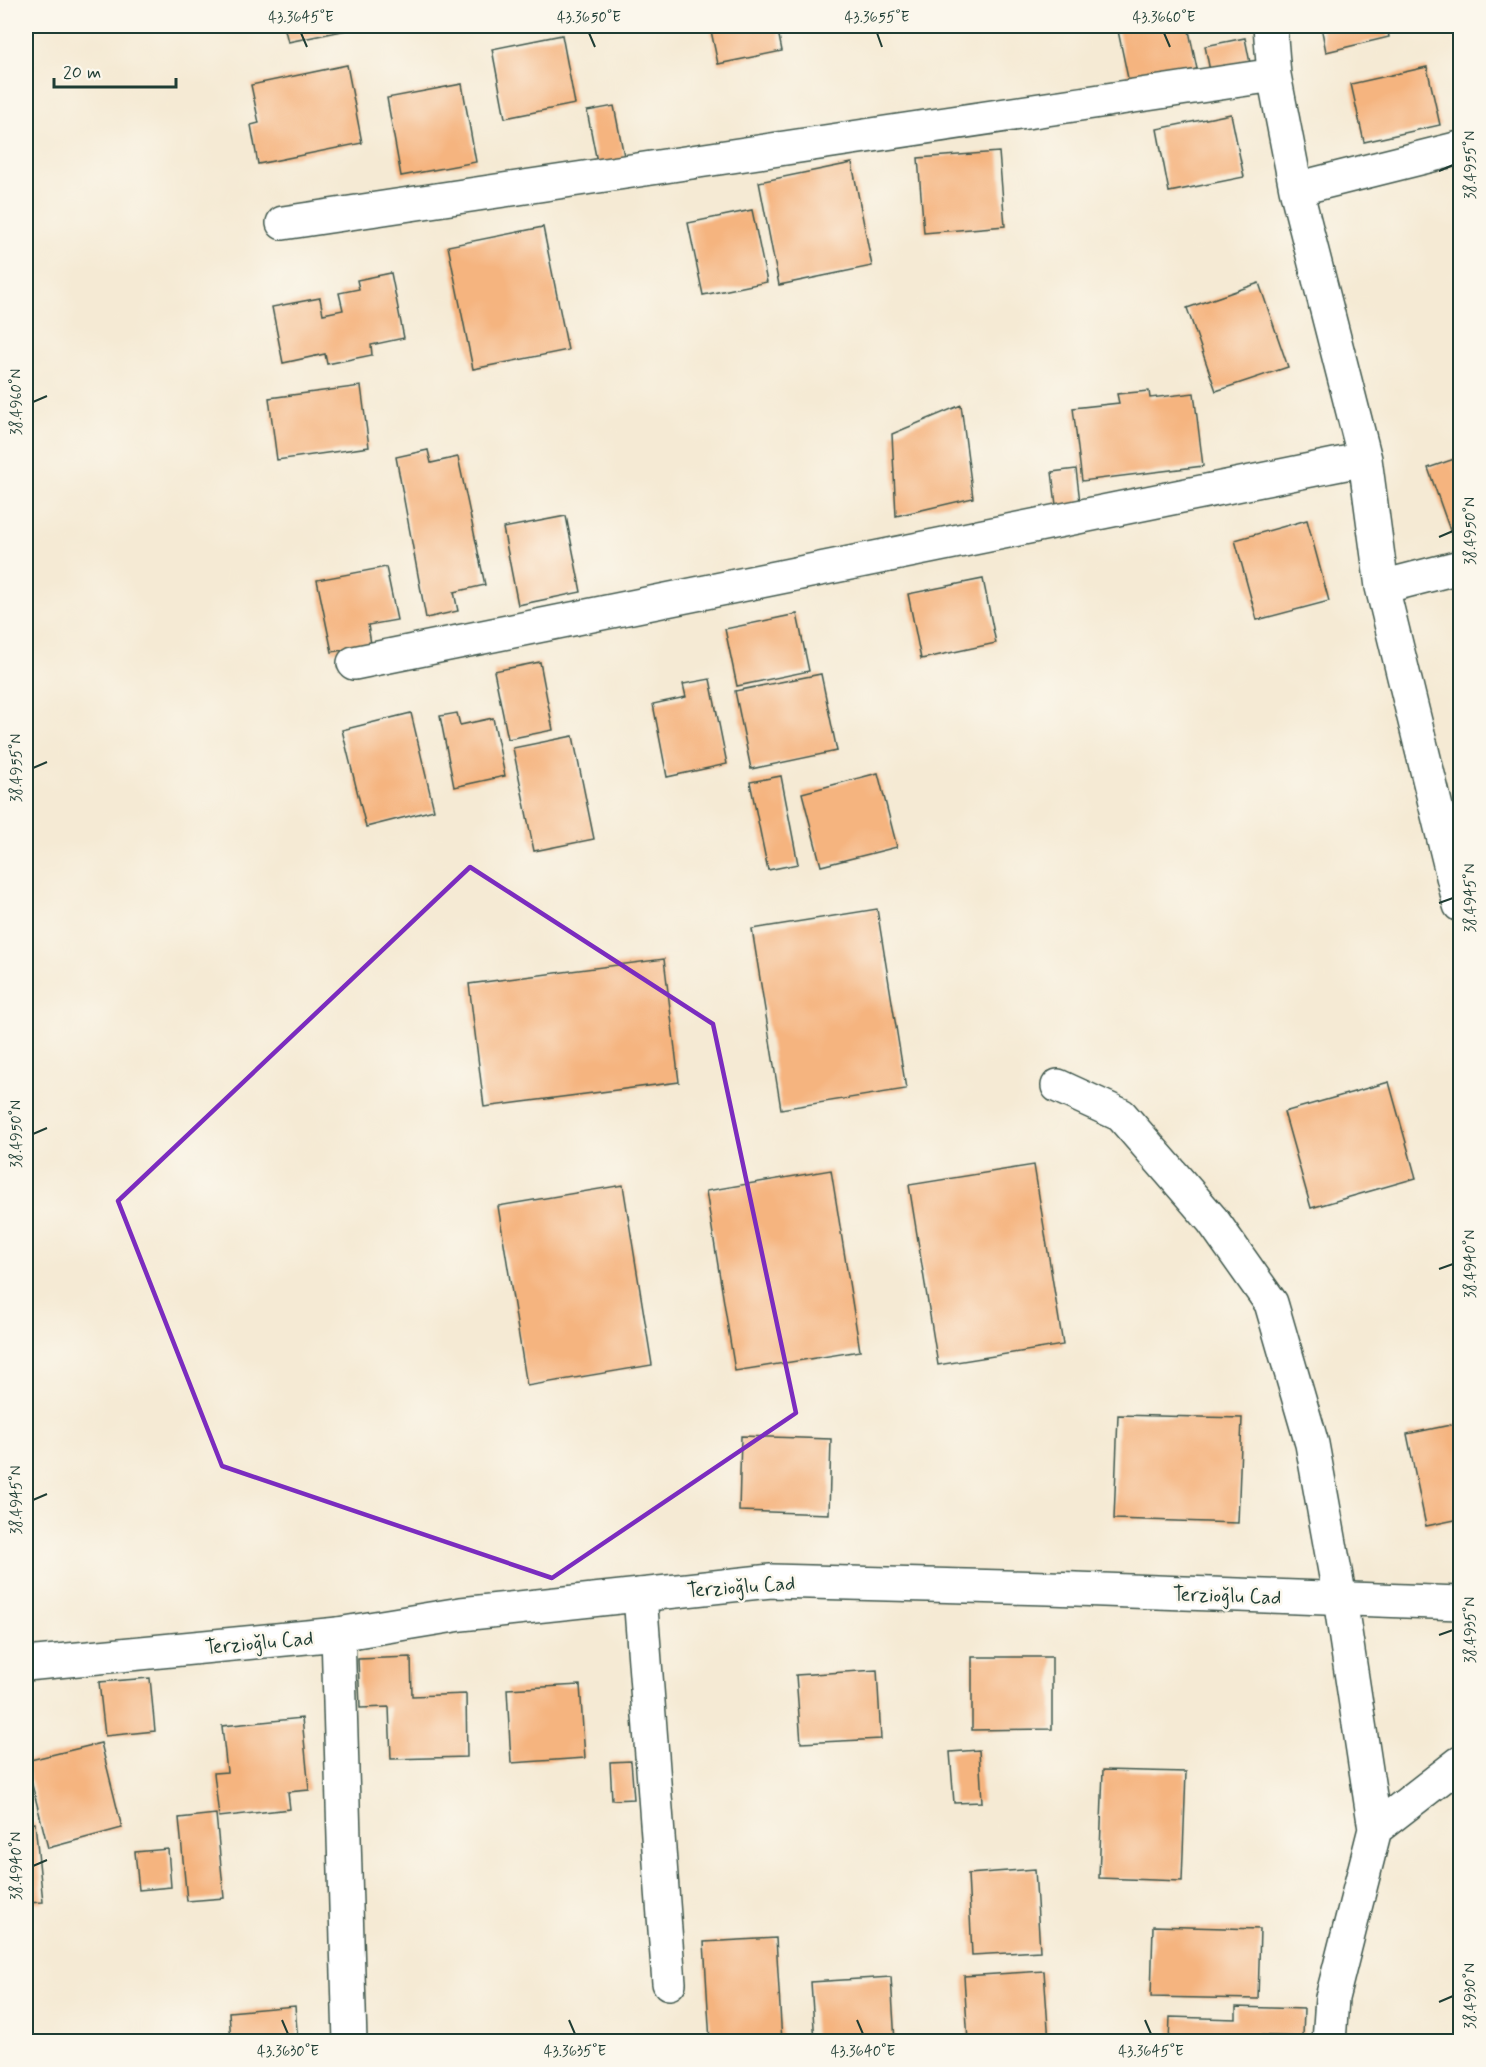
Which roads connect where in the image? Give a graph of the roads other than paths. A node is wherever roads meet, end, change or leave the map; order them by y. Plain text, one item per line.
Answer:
1 (1270, 26) edge
2 (1274, 75) junction
3 (1461, 148) edge
4 (1296, 189) junction
5 (283, 223) dead end
6 (1365, 459) junction
7 (1461, 567) edge
8 (1382, 587) junction
9 (354, 663) dead end
10 (1461, 905) edge
11 (1058, 1086) dead end
12 (640, 1595) junction
13 (1340, 1599) junction
14 (1461, 1603) edge
15 (338, 1634) junction
16 (27, 1659) edge
17 (1461, 1763) edge
18 (1375, 1829) junction
19 (669, 1983) dead end
20 (350, 2042) edge
21 (1329, 2042) edge

1 - 2 street
2 - 4 street
2 - 5 street
3 - 4 street
4 - 6 street
6 - 8 street
6 - 9 street
7 - 8 street
8 - 10 street
11 - 13 street
12 - 13 street, Terzioğlu Cad
12 - 15 street, Terzioğlu Cad
12 - 19 street
13 - 14 street, Terzioğlu Cad
13 - 18 street
15 - 16 street, Terzioğlu Cad
15 - 20 street
17 - 18 street
18 - 21 street

